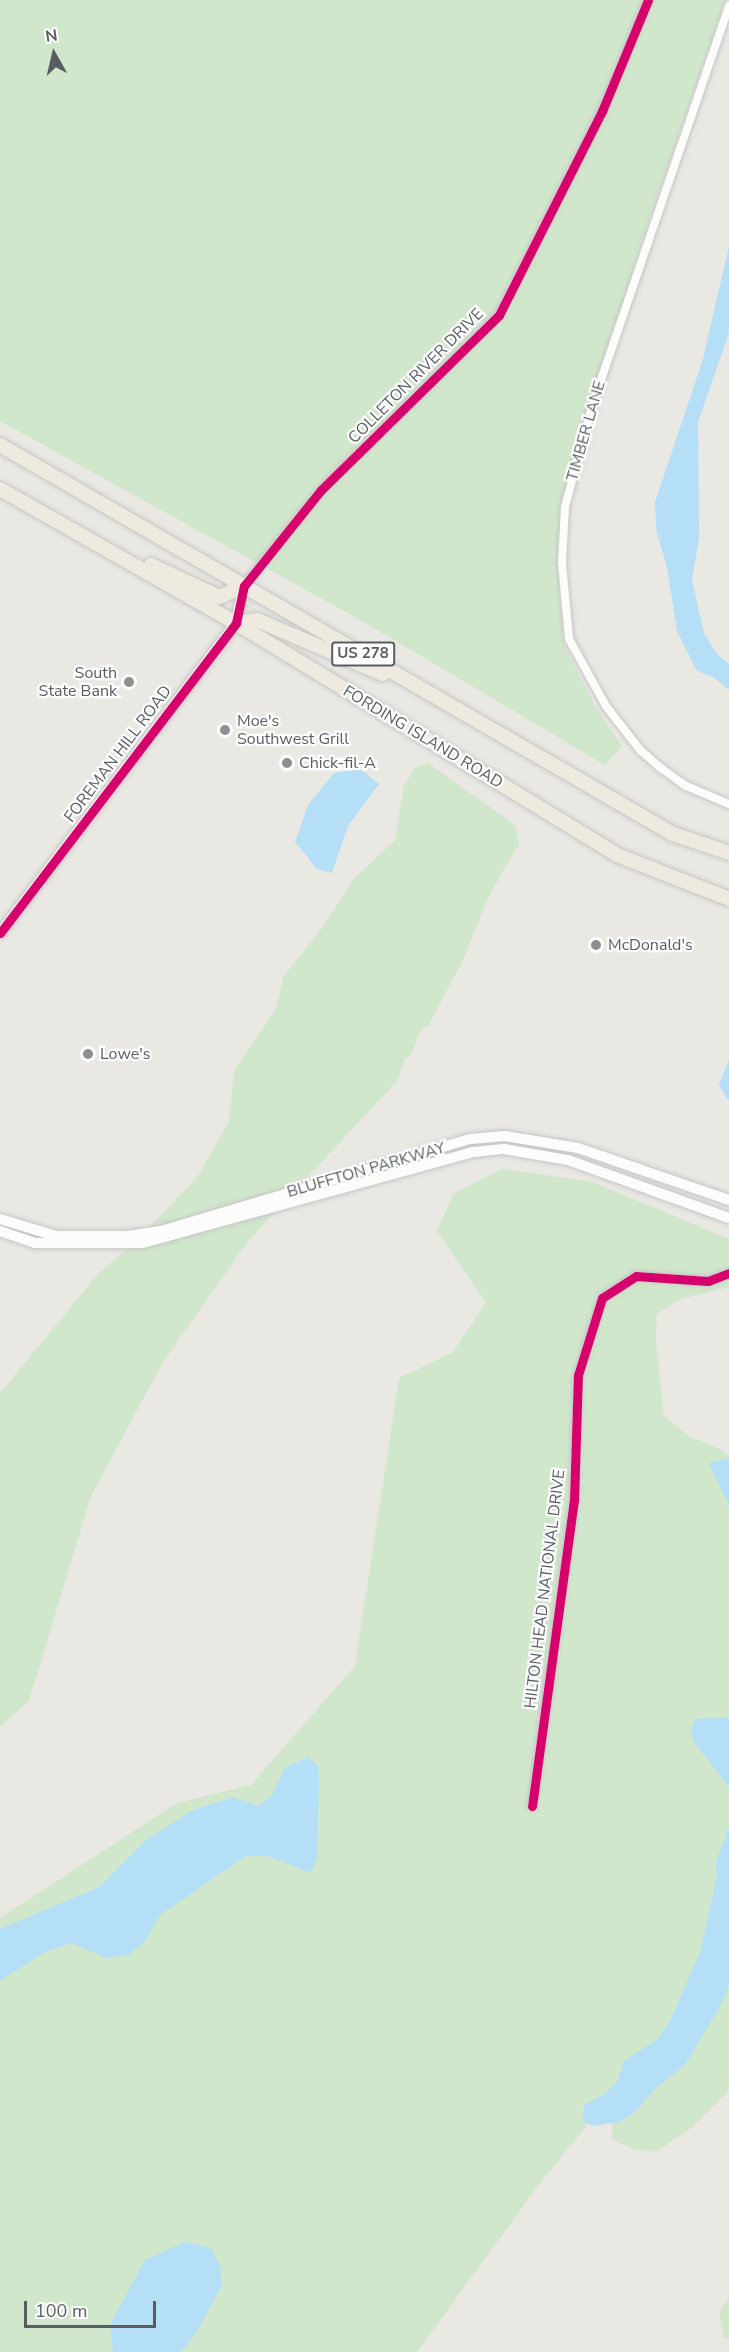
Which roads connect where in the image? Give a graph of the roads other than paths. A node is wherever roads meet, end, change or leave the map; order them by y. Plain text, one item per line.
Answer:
1 (648, 0) edge
2 (729, 6) edge
3 (0, 446) edge
4 (0, 489) edge
5 (60, 522) junction
6 (244, 586) junction
7 (236, 622) junction
8 (441, 698) junction
9 (729, 804) edge
10 (729, 854) edge
11 (729, 899) edge
12 (0, 933) edge
13 (729, 1200) edge
14 (729, 1218) edge
15 (0, 1219) edge
16 (0, 1231) edge
17 (729, 1273) edge
18 (532, 1806) dead end

1 - 6 street, COLLETON RIVER DRIVE
2 - 9 street, TIMBER LANE
3 - 6 highway, US 278
4 - 5 highway, FORDING ISLAND ROAD / US 278
5 - 6 highway
5 - 7 highway, FORDING ISLAND ROAD / US 278
6 - 7 main road, FOREMAN HILL ROAD
6 - 8 highway, US 278
7 - 8 highway
7 - 11 highway, FORDING ISLAND ROAD / US 278
7 - 12 main road, FOREMAN HILL ROAD
8 - 10 highway, US 278
13 - 15 main road, BLUFFTON PARKWAY
14 - 16 main road, BLUFFTON PARKWAY
17 - 18 street, HILTON HEAD NATIONAL DRIVE

